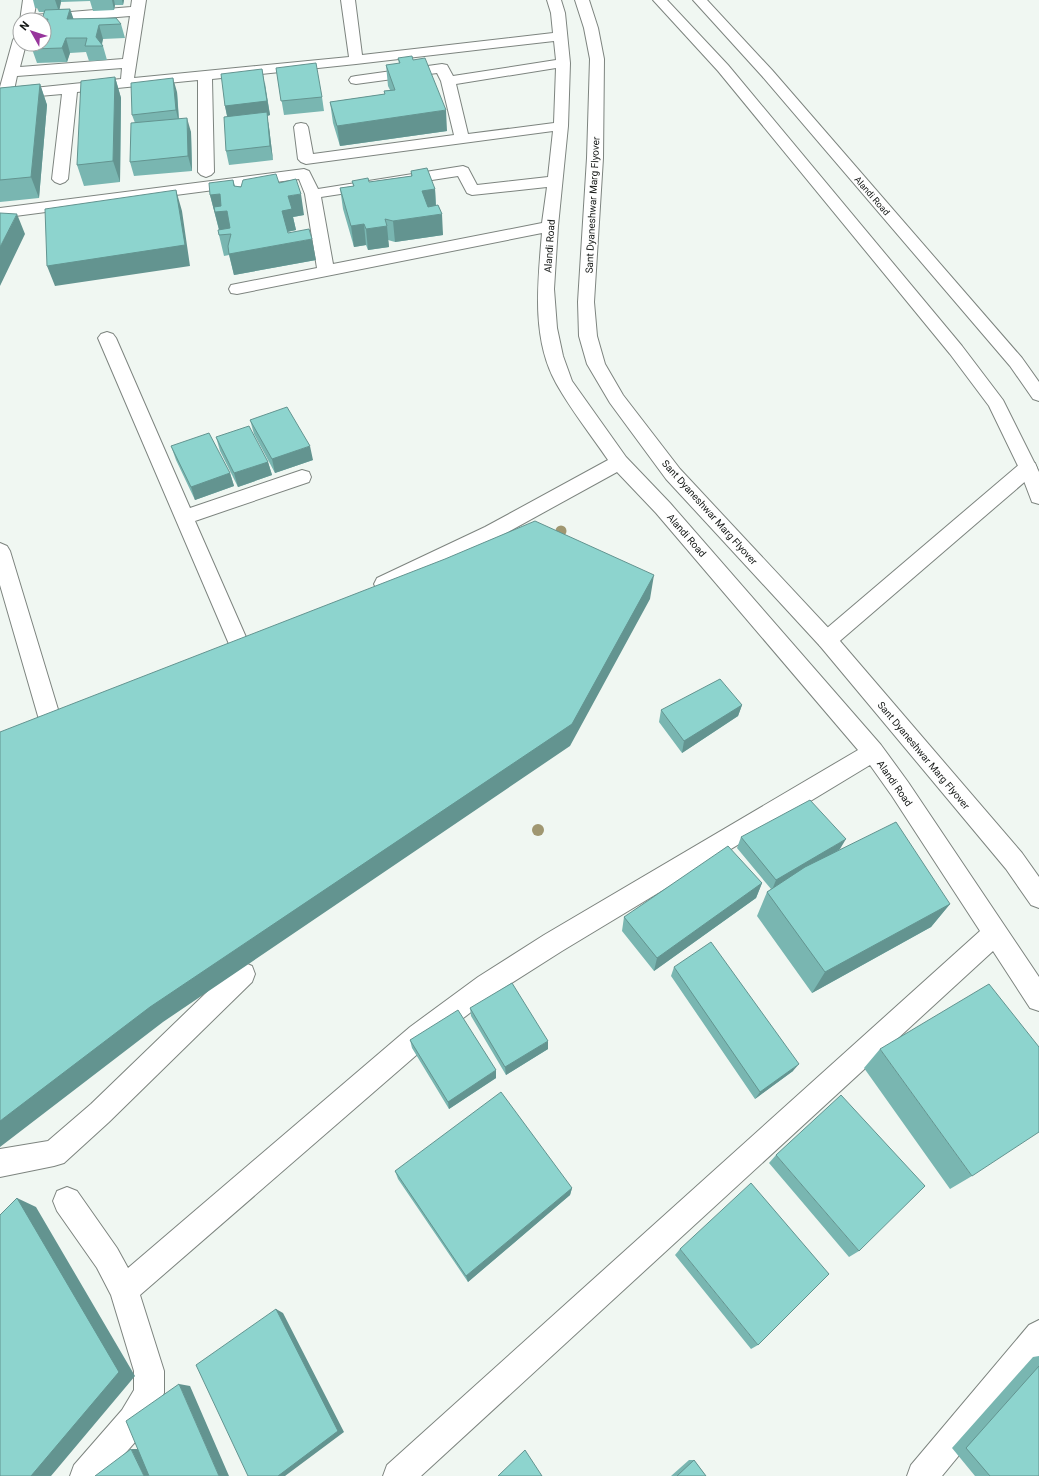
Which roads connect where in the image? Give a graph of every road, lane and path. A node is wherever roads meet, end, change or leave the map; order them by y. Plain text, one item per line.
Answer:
1 (30, 0) edge
2 (348, 0) edge
3 (554, 0) edge
4 (582, 0) edge
5 (660, 0) edge
6 (700, 0) edge
7 (138, 6) edge
8 (28, 12) edge
9 (52, 17) edge
10 (561, 36) junction
11 (17, 52) edge
12 (356, 60) junction
13 (563, 63) junction
14 (129, 64) junction
15 (11, 72) junction
16 (205, 76) junction
17 (356, 80) dead end
18 (448, 81) junction
19 (126, 84) junction
20 (70, 88) junction
21 (5, 95) junction
22 (0, 109) edge
23 (561, 126) junction
24 (301, 127) dead end
25 (462, 138) junction
26 (206, 172) dead end
27 (60, 179) dead end
28 (555, 181) junction
29 (313, 194) junction
30 (0, 213) edge
31 (550, 226) junction
32 (326, 271) junction
33 (237, 289) dead end
34 (107, 338) dead end
35 (1039, 395) edge
36 (619, 462) junction
37 (1028, 468) junction
38 (302, 477) dead end
39 (1039, 497) edge
40 (184, 517) junction
41 (0, 551) edge
42 (369, 591) edge
43 (827, 640) junction
44 (239, 644) edge
45 (28, 724) edge
46 (873, 752) junction
47 (1039, 897) edge
48 (995, 933) junction
49 (243, 974) edge
50 (1039, 999) edge
51 (0, 1163) edge
52 (67, 1201) dead end
53 (124, 1290) junction
54 (1039, 1335) edge
55 (85, 1476) edge
56 (398, 1476) edge
57 (922, 1476) edge

1 - 8 street
2 - 12 street
3 - 10 street, Alandi Road
4 - 43 street, Sant Dyaneshwar Marg Flyover
5 - 37 street
6 - 35 street, Alandi Road
7 - 9 street
7 - 14 street
10 - 12 street
10 - 13 street, Alandi Road
11 - 15 street
12 - 16 street
13 - 18 street
13 - 23 street, Alandi Road
14 - 15 street
14 - 19 street
15 - 21 street
16 - 19 street
16 - 26 street
17 - 18 street
18 - 25 street
19 - 20 street
20 - 21 street
20 - 27 street
21 - 22 street
23 - 25 street
23 - 28 street, Alandi Road
24 - 25 street
28 - 29 street
28 - 31 street, Alandi Road
29 - 30 street
29 - 32 street
31 - 32 street
31 - 36 street, Alandi Road
32 - 33 street
34 - 40 street
36 - 42 street
36 - 46 street, Alandi Road
37 - 39 street
37 - 43 street
38 - 40 street
40 - 44 street
41 - 45 street
43 - 47 street, Sant Dyaneshwar Marg Flyover
46 - 48 street, Alandi Road
46 - 53 street
48 - 50 street, Alandi Road
48 - 56 street
49 - 51 street
52 - 53 street
53 - 55 street
54 - 57 street

